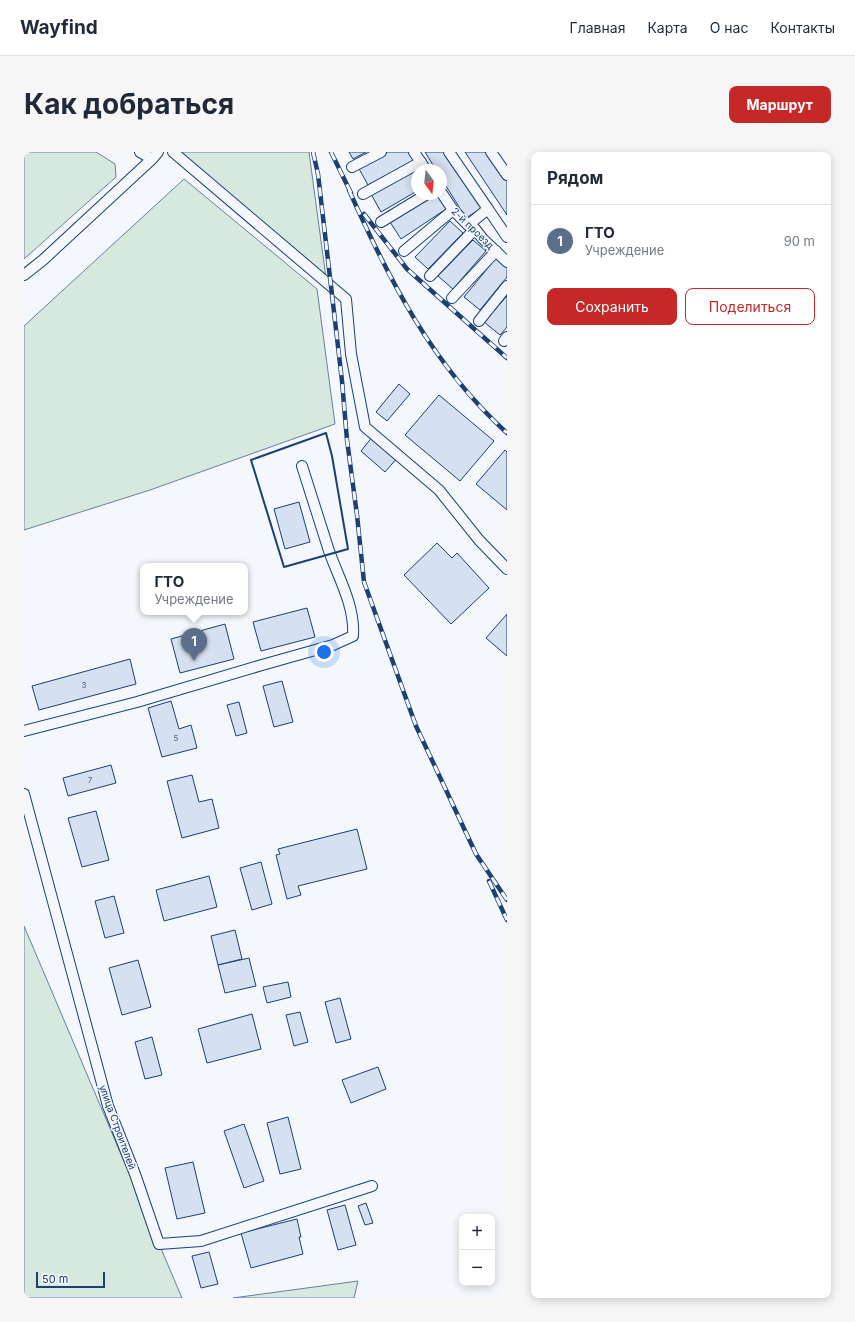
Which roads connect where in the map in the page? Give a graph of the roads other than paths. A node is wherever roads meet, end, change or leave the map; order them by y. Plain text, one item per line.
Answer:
1 (140, 152) edge
2 (173, 152) edge
3 (381, 152) edge
4 (414, 152) edge
5 (449, 152) edge
6 (490, 152) edge
7 (155, 156) edge
8 (423, 164) edge
9 (352, 167) dead end
10 (411, 172) edge
11 (507, 175) edge
12 (363, 194) dead end
13 (417, 200) edge
14 (446, 200) edge
15 (488, 209) junction
16 (453, 210) junction
17 (381, 222) dead end
18 (471, 227) junction
19 (507, 237) edge
20 (404, 251) dead end
21 (496, 251) junction
22 (507, 262) edge
23 (24, 276) edge
24 (430, 276) dead end
25 (507, 286) edge
26 (452, 298) dead end
27 (478, 321) dead end
28 (302, 466) dead end
29 (507, 569) edge
30 (24, 731) edge
31 (24, 794) edge
32 (372, 1186) dead end

1 - 7 street
2 - 29 street
3 - 9 street
4 - 8 street
5 - 15 street
6 - 11 street
7 - 23 street
10 - 12 street
13 - 17 street
14 - 16 street, 2-й проезд
15 - 18 street
15 - 19 street
16 - 18 street, 2-й проезд
16 - 20 street
18 - 21 street, 2-й проезд
18 - 24 street
21 - 22 street, 2-й проезд
21 - 26 street
25 - 27 street
28 - 30 street
31 - 32 street, улица Строителей

